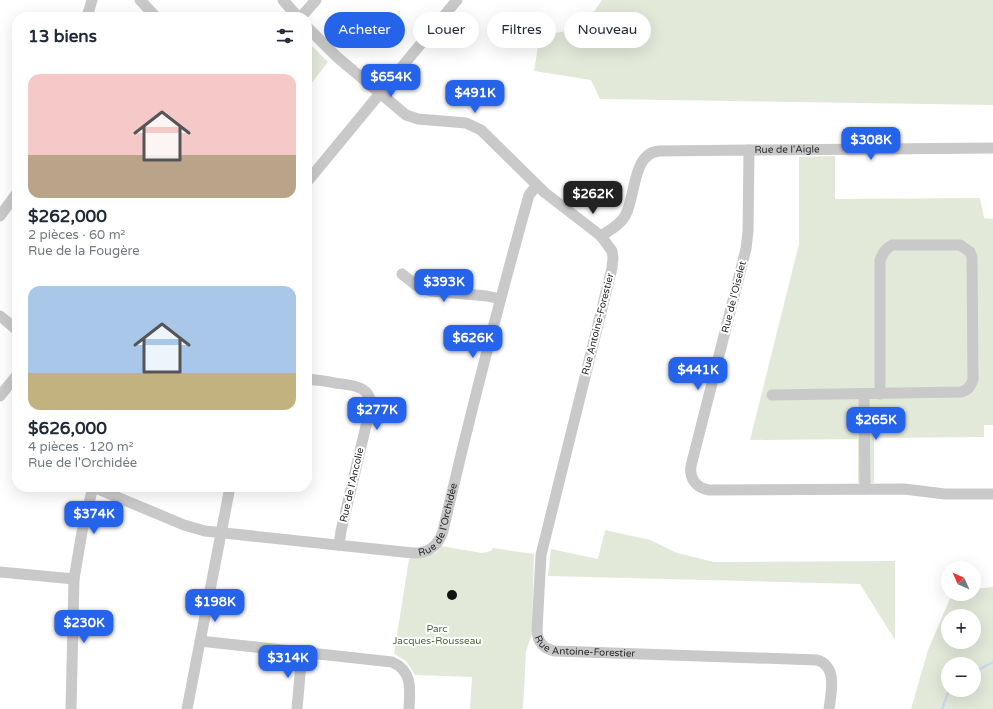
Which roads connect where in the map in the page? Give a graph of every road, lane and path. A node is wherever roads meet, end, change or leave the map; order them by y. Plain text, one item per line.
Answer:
1 (92, 0) edge
2 (140, 0) edge
3 (283, 0) edge
4 (316, 0) edge
5 (457, 0) edge
6 (88, 12) edge
7 (151, 12) edge
8 (295, 12) edge
9 (305, 12) edge
10 (312, 31) edge
11 (380, 93) junction
12 (993, 148) edge
13 (749, 150) junction
14 (312, 176) edge
15 (537, 185) junction
16 (12, 200) edge
17 (0, 216) edge
18 (601, 236) junction
19 (402, 274) dead end
20 (500, 299) junction
21 (0, 316) edge
22 (12, 326) edge
23 (312, 380) edge
24 (12, 381) edge
25 (864, 394) junction
26 (880, 394) junction
27 (772, 395) dead end
28 (0, 396) edge
29 (865, 489) junction
30 (92, 492) edge
31 (105, 492) edge
32 (229, 492) edge
33 (993, 494) edge
34 (221, 533) junction
35 (339, 545) junction
36 (0, 572) edge
37 (74, 579) junction
38 (200, 640) junction
39 (302, 652) junction
40 (71, 709) edge
41 (187, 709) edge
42 (297, 709) edge
43 (409, 709) edge
44 (829, 709) edge

1 - 6 street
2 - 7 street
3 - 8 street
4 - 9 street
5 - 11 street
10 - 11 street
11 - 14 street
11 - 15 street
12 - 13 street, Rue de l'Aigle
13 - 18 street
13 - 29 street, Rue de l'Oiselet
15 - 18 street
15 - 20 street, Rue de l'Orchidée
16 - 17 street
18 - 44 street, Rue Antoine-Forestier
19 - 20 street
20 - 35 street, Rue de l'Orchidée
21 - 22 street
23 - 35 street, Rue de l'Ancolie
24 - 28 street
25 - 26 street
25 - 27 street
25 - 29 street
26 - 26 street
29 - 33 street, Rue de l'Oiselet
30 - 37 street
31 - 34 street, Rue de l'Orchidée
32 - 34 street
34 - 35 street, Rue de l'Orchidée
34 - 38 street
36 - 37 street
37 - 40 street
38 - 39 street
38 - 41 street
39 - 42 street
39 - 43 street

